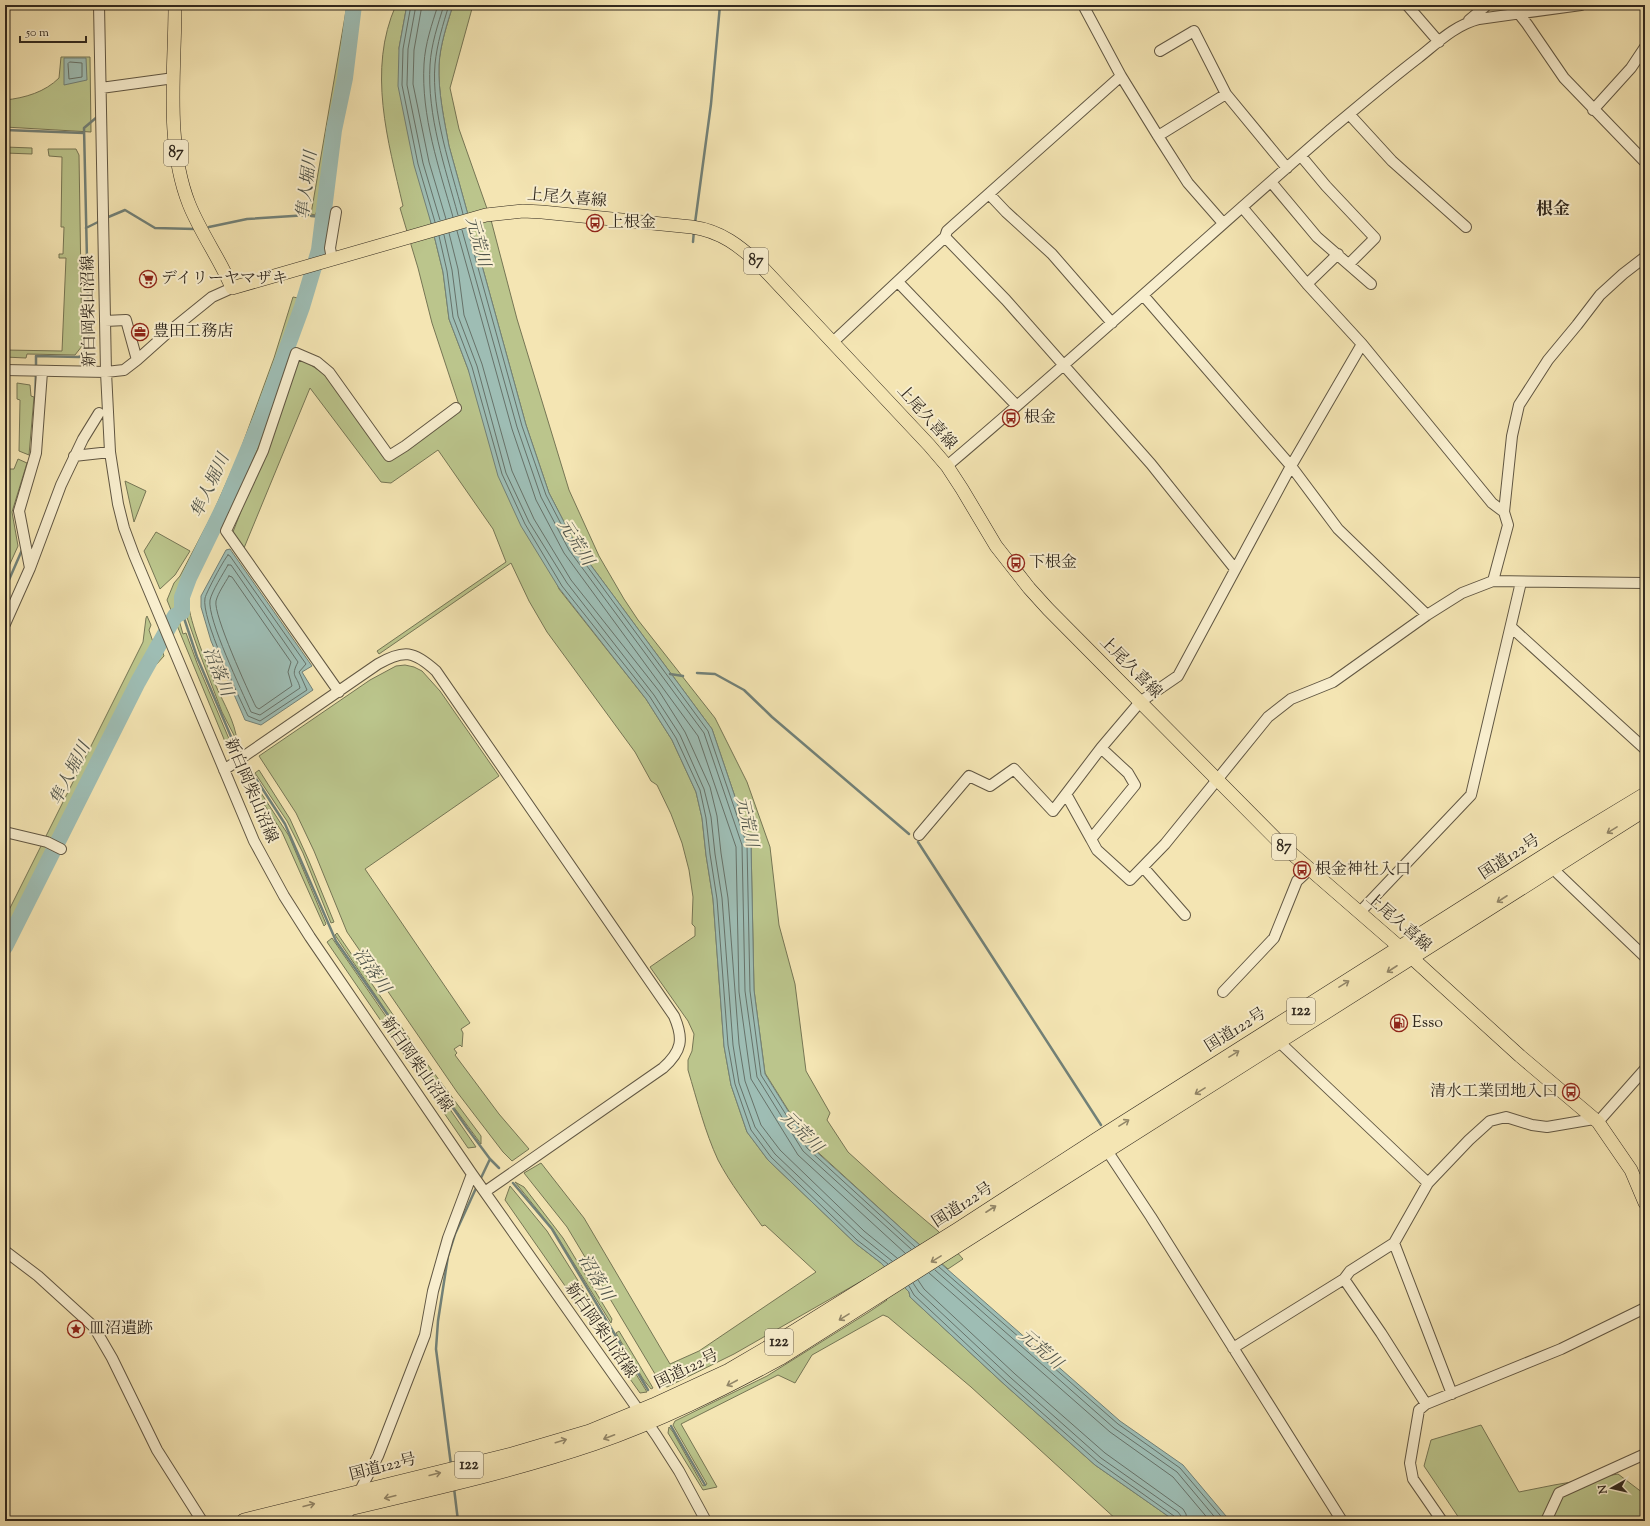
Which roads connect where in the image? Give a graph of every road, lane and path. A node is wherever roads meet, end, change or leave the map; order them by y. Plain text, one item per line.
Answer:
1 (99, 5) edge
2 (175, 5) edge
3 (1083, 5) edge
4 (1407, 5) edge
5 (1487, 5) edge
6 (1512, 5) edge
7 (1581, 5) edge
8 (1519, 13) junction
9 (1468, 22) junction
10 (1439, 42) junction
11 (1645, 47) edge
12 (1160, 51) dead end
13 (1121, 76) junction
14 (174, 78) junction
15 (101, 88) junction
16 (1226, 94) junction
17 (1593, 110) junction
18 (1349, 114) junction
19 (1158, 136) junction
20 (1301, 156) junction
21 (1645, 162) edge
22 (1287, 168) junction
23 (1271, 182) junction
24 (989, 194) junction
25 (1242, 207) junction
26 (336, 212) dead end
27 (1223, 223) junction
28 (1466, 227) dead end
29 (945, 237) junction
30 (1338, 254) junction
31 (1645, 257) edge
32 (328, 260) junction
33 (1349, 264) junction
34 (898, 282) junction
35 (1307, 284) junction
36 (1371, 284) dead end
37 (232, 288) junction
38 (1144, 295) junction
39 (105, 321) junction
40 (1112, 323) junction
41 (833, 342) junction
42 (1362, 344) junction
43 (137, 360) junction
44 (1064, 365) junction
45 (5, 370) edge
46 (42, 372) junction
47 (106, 372) junction
48 (1017, 406) junction
49 (456, 408) dead end
50 (99, 413) dead end
51 (110, 452) junction
52 (74, 456) junction
53 (947, 466) junction
54 (1291, 466) junction
55 (1504, 512) junction
56 (30, 568) junction
57 (1235, 569) junction
58 (1493, 581) junction
59 (1521, 582) junction
60 (1645, 583) edge
61 (1427, 616) junction
62 (5, 624) edge
63 (1511, 627) junction
64 (339, 692) junction
65 (1140, 702) junction
66 (1101, 748) junction
67 (1645, 749) edge
68 (224, 770) junction
69 (1218, 780) junction
70 (1066, 794) junction
71 (1645, 796) edge
72 (1645, 809) edge
73 (5, 832) edge
74 (919, 835) dead end
75 (1091, 839) junction
76 (61, 849) dead end
77 (1143, 867) junction
78 (1551, 867) junction
79 (1310, 869) junction
80 (1360, 912) junction
81 (1185, 915) dead end
82 (1406, 952) junction
83 (1645, 957) edge
84 (1223, 992) dead end
85 (1274, 1036) junction
86 (1645, 1069) edge
87 (1596, 1120) junction
88 (1104, 1144) junction
89 (472, 1174) junction
90 (1428, 1183) junction
91 (486, 1191) junction
92 (1645, 1203) edge
93 (1394, 1243) junction
94 (5, 1251) edge
95 (1344, 1279) junction
96 (1645, 1308) edge
97 (1233, 1348) junction
98 (1452, 1394) junction
99 (1426, 1404) junction
100 (642, 1418) junction
101 (1645, 1454) edge
102 (360, 1493) junction
103 (352, 1507) junction
104 (202, 1521) edge
105 (244, 1521) edge
106 (295, 1521) edge
107 (344, 1521) edge
108 (706, 1521) edge
109 (1342, 1521) edge
110 (1442, 1521) edge
111 (1546, 1521) edge

1 - 15 street, 新白岡柴山沼線
2 - 14 main road, 87
3 - 13 street
4 - 10 street
5 - 9 street
6 - 8 street
7 - 8 street
8 - 9 street
8 - 17 street
9 - 10 street
10 - 18 street
11 - 17 street
12 - 16 street
13 - 19 street
13 - 24 street
14 - 15 street
14 - 37 main road, 87
15 - 39 street, 新白岡柴山沼線
16 - 19 street
16 - 22 street
17 - 21 street
18 - 20 street
18 - 28 street
19 - 27 street
20 - 22 street
20 - 33 street
22 - 23 street
23 - 25 street
23 - 30 street
24 - 29 street
24 - 40 street
25 - 27 street
25 - 35 street
26 - 32 street
27 - 38 street
29 - 34 street
29 - 44 street
30 - 33 street
30 - 35 street
31 - 55 street
32 - 37 main road, 上尾久喜線 / 87
32 - 41 main road, 上尾久喜線 / 87
33 - 36 street
34 - 41 street
34 - 48 street
35 - 42 street
37 - 43 street
38 - 40 street
38 - 54 street
39 - 43 street
39 - 47 street, 新白岡柴山沼線
40 - 44 street
41 - 53 main road, 上尾久喜線 / 87
42 - 54 street
42 - 55 street
43 - 47 street
44 - 48 street
44 - 57 street
45 - 46 street
46 - 47 street
46 - 56 street
47 - 51 street, 新白岡柴山沼線
48 - 53 street
49 - 64 street
50 - 52 street
51 - 52 street
51 - 68 street, 新白岡柴山沼線
52 - 56 street
53 - 65 main road, 上尾久喜線 / 87
54 - 57 street
54 - 61 street
55 - 58 street
56 - 62 street
57 - 65 street
58 - 59 street
58 - 61 street
59 - 60 street
59 - 63 street
61 - 69 street
63 - 67 street
63 - 80 street
64 - 68 street
64 - 91 street
65 - 66 street
65 - 69 main road, 上尾久喜線 / 87
66 - 70 street
66 - 75 street
68 - 89 street, 新白岡柴山沼線
69 - 77 street
69 - 79 main road, 上尾久喜線 / 87
70 - 74 street
70 - 75 street
71 - 82 highway, 国道122号 / 122
72 -> 78 highway, 国道122号 / 122
73 - 76 street
75 - 77 street
77 - 81 street
78 -> 82 highway, 国道122号 / 122
78 - 83 street
79 - 80 main road, 上尾久喜線 / 87
79 - 84 street
80 - 82 main road, 上尾久喜線 / 87
82 - 85 highway, 国道122号 / 122
82 - 87 main road, 上尾久喜線 / 87
85 - 88 highway, 国道122号 / 122
85 - 90 street
86 - 87 street
87 - 90 street
87 - 92 main road, 上尾久喜線 / 87
88 - 97 street
88 - 100 highway, 国道122号 / 122
89 - 91 street, 新白岡柴山沼線
89 - 102 street
90 - 93 street
91 - 100 street, 新白岡柴山沼線
93 - 95 street
93 - 98 street
94 - 104 street
95 - 97 street
95 - 99 street
96 - 98 street
97 - 109 street
98 - 99 street
99 - 110 street
102 -> 100 highway, 国道122号 / 122
100 -> 103 highway, 国道122号 / 122
100 - 108 street, 新白岡柴山沼線
101 - 111 street
102 - 103 street
105 -> 102 highway, 国道122号 / 122
103 - 106 highway, 国道122号 / 122
103 - 107 street

